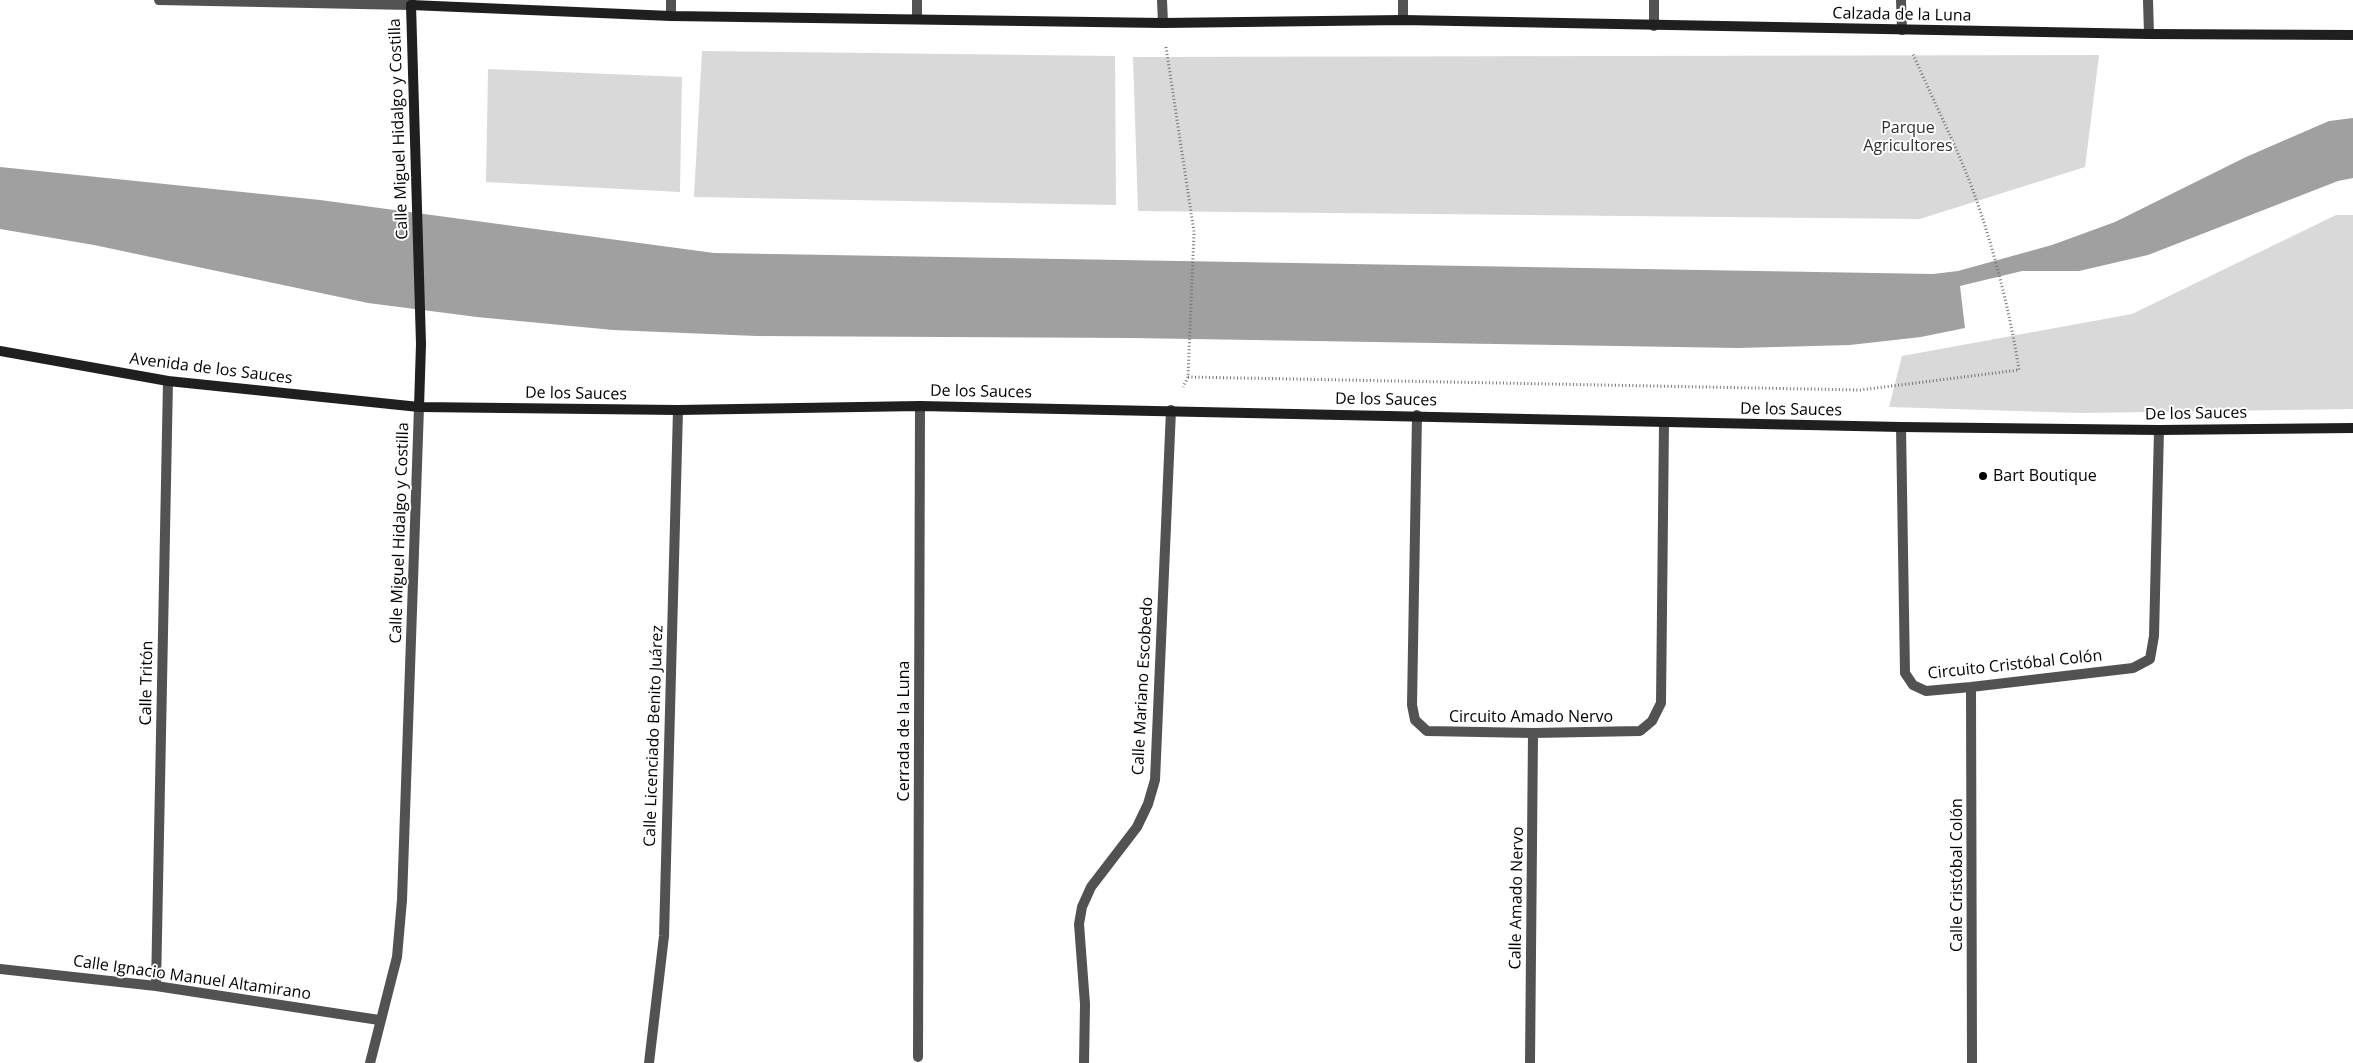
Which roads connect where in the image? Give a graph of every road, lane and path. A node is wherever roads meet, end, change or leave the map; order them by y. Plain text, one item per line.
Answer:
1 (160, 0) edge
2 (671, 0) edge
3 (917, 0) edge
4 (1162, 0) edge
5 (1403, 0) edge
6 (1654, 0) edge
7 (1901, 0) edge
8 (2148, 0) edge
9 (411, 2) edge
10 (671, 16) junction
11 (918, 19) junction
12 (1403, 20) junction
13 (1163, 23) junction
14 (1654, 26) junction
15 (1902, 30) junction
16 (2149, 34) junction
17 (2353, 35) edge
18 (0, 351) edge
19 (1188, 377) junction
20 (168, 381) junction
21 (920, 406) junction
22 (419, 407) junction
23 (678, 410) junction
24 (1171, 410) junction
25 (1417, 415) junction
26 (1664, 423) junction
27 (1901, 427) junction
28 (2353, 428) edge
29 (2159, 430) junction
30 (1971, 687) junction
31 (1533, 733) junction
32 (0, 969) edge
33 (156, 986) junction
34 (379, 1020) junction
35 (918, 1057) dead end
36 (370, 1063) edge
37 (649, 1063) edge
38 (1084, 1063) edge
39 (1530, 1063) edge
40 (1972, 1063) edge

1 - 9 street, Calzada de la Luna
2 - 10 street
3 - 11 street
4 - 13 street
5 - 12 street
6 - 14 street
7 - 15 street
8 - 16 street
9 - 10 main road, Calzada de la Luna
9 - 22 main road, Calle Miguel Hidalgo y Costilla
10 - 11 main road, Calzada de la Luna
11 - 13 main road, Calzada de la Luna
12 - 13 main road, Calzada de la Luna
12 - 14 main road, Calzada de la Luna
13 - 19 path
14 - 15 main road, Calzada de la Luna
15 - 16 main road, Calzada de la Luna
15 - 19 path
16 - 17 main road, Calzada de la Luna
18 - 20 main road, Avenida de los Sauces
19 - 24 path
20 - 22 main road, Avenida de los Sauces
20 - 33 street, Calle Tritón
21 - 23 main road, De los Sauces
21 - 24 main road, De los Sauces
21 - 35 street, Cerrada de la Luna
22 - 23 main road, De los Sauces
22 - 34 street, Calle Miguel Hidalgo y Costilla
23 - 37 street, Calle Licenciado Benito Juárez
24 - 25 main road, De los Sauces
24 - 38 street, Calle Mariano Escobedo
25 - 26 main road, De los Sauces
25 - 31 street, Circuito Amado Nervo
26 - 27 main road, De los Sauces
26 - 31 street, Circuito Amado Nervo
27 - 29 main road, De los Sauces
27 - 30 street, Circuito Cristóbal Colón
28 - 29 main road, De los Sauces
29 - 30 street, Circuito Cristóbal Colón
30 - 40 street, Calle Cristóbal Colón
31 - 39 street, Calle Amado Nervo
32 - 33 street, Calle Ignacio Manuel Altamirano
33 - 34 street, Calle Ignacio Manuel Altamirano
34 - 36 street, Calle Miguel Hidalgo y Costilla

